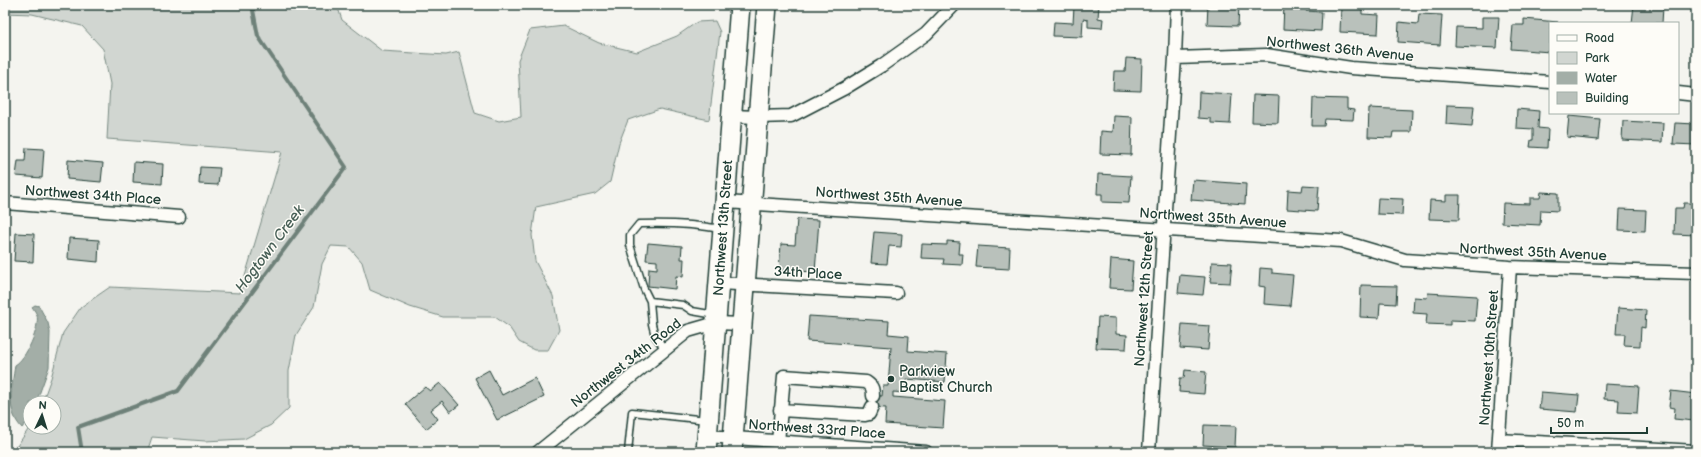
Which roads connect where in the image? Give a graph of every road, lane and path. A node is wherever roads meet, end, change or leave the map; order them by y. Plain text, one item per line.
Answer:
1 (740, 5) edge
2 (767, 5) edge
3 (954, 5) edge
4 (1176, 5) edge
5 (1175, 58) junction
6 (1549, 82) edge
7 (1679, 93) edge
8 (1696, 95) edge
9 (731, 116) junction
10 (758, 118) junction
11 (725, 202) junction
12 (5, 203) edge
13 (752, 203) junction
14 (179, 217) dead end
15 (723, 230) junction
16 (1164, 230) junction
17 (1510, 267) junction
18 (1696, 273) edge
19 (719, 282) junction
20 (745, 285) junction
21 (896, 293) dead end
22 (650, 301) junction
23 (716, 319) junction
24 (742, 324) junction
25 (665, 349) junction
26 (780, 410) junction
27 (707, 436) edge
28 (1499, 440) junction
29 (778, 442) junction
30 (733, 445) edge
31 (1696, 451) edge
32 (538, 452) edge
33 (628, 452) edge
34 (926, 452) edge
35 (1149, 452) edge
36 (1498, 452) edge

1 - 9 main road, Northwest 13th Street
2 - 10 main road, Northwest 13th Street
3 - 10 street
4 - 5 street, Northwest 12th Street
5 - 6 street, Northwest 36th Avenue
5 - 16 street, Northwest 12th Street
7 - 8 street
9 - 10 street
9 - 11 main road, Northwest 13th Street
10 - 13 main road, Northwest 13th Street
11 - 13 street, Northwest 35th Avenue
11 - 15 main road, Northwest 13th Street
12 - 14 street, Northwest 34th Place
13 - 16 street, Northwest 35th Avenue
13 - 20 main road, Northwest 13th Street
15 - 19 main road, Northwest 13th Street
15 - 22 lane
16 - 17 street, Northwest 35th Avenue
16 - 35 street, Northwest 12th Street
17 - 18 street, Northwest 35th Avenue
17 - 28 street, Northwest 10th Street
19 - 20 street, 34th Place
19 - 23 main road, Northwest 13th Street
20 - 21 street, 34th Place
20 - 24 main road, Northwest 13th Street
22 - 23 lane
22 - 25 lane
23 - 24 street, Northwest 34th Road
23 - 25 street, Northwest 34th Road
23 - 27 main road, Northwest 13th Street
24 - 30 main road, Northwest 13th Street
25 - 32 street, Northwest 34th Road
26 - 26 street
26 - 29 street
27 - 30 street, Northwest 33rd Place
27 - 33 lane
28 - 31 street
28 - 36 street, Northwest 10th Street
29 - 30 street, Northwest 33rd Place
29 - 34 street, Northwest 33rd Place

